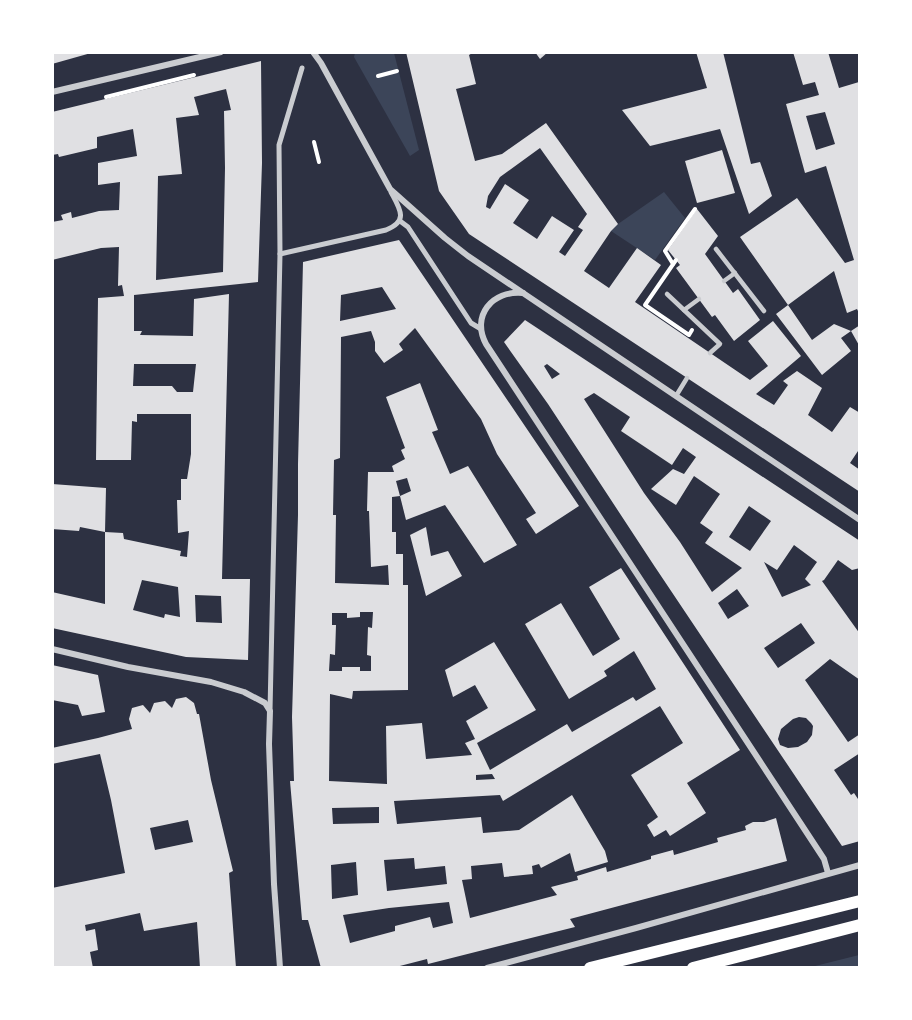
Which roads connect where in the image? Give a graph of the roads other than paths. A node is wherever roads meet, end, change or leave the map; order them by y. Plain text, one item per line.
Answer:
1 (221, 52) edge
2 (313, 52) edge
3 (302, 68) dead end
4 (52, 92) edge
5 (390, 189) junction
6 (400, 220) junction
7 (716, 249) dead end
8 (280, 254) junction
9 (735, 273) junction
10 (724, 281) dead end
11 (523, 293) junction
12 (667, 294) dead end
13 (699, 299) dead end
14 (684, 310) junction
15 (764, 311) dead end
16 (481, 329) junction
17 (710, 353) dead end
18 (687, 378) dead end
19 (676, 396) junction
20 (860, 520) edge
21 (52, 650) edge
22 (270, 711) junction
23 (860, 865) edge
24 (828, 873) junction
25 (860, 901) edge
26 (860, 925) edge
27 (280, 968) edge
28 (487, 968) edge
29 (590, 968) edge
30 (693, 968) edge

1 - 4 street
2 - 5 street
3 - 8 street
5 - 6 street
5 - 11 street
6 - 8 street
6 - 16 street
7 - 9 lane
8 - 22 street
9 - 10 lane
9 - 15 lane
11 - 16 street
11 - 19 street
12 - 14 lane
13 - 14 lane
14 - 17 lane
16 - 24 street
18 - 19 lane
19 - 20 street
21 - 22 street
22 - 27 street
23 - 24 street
24 - 28 street
25 - 29 main road
26 - 30 main road

